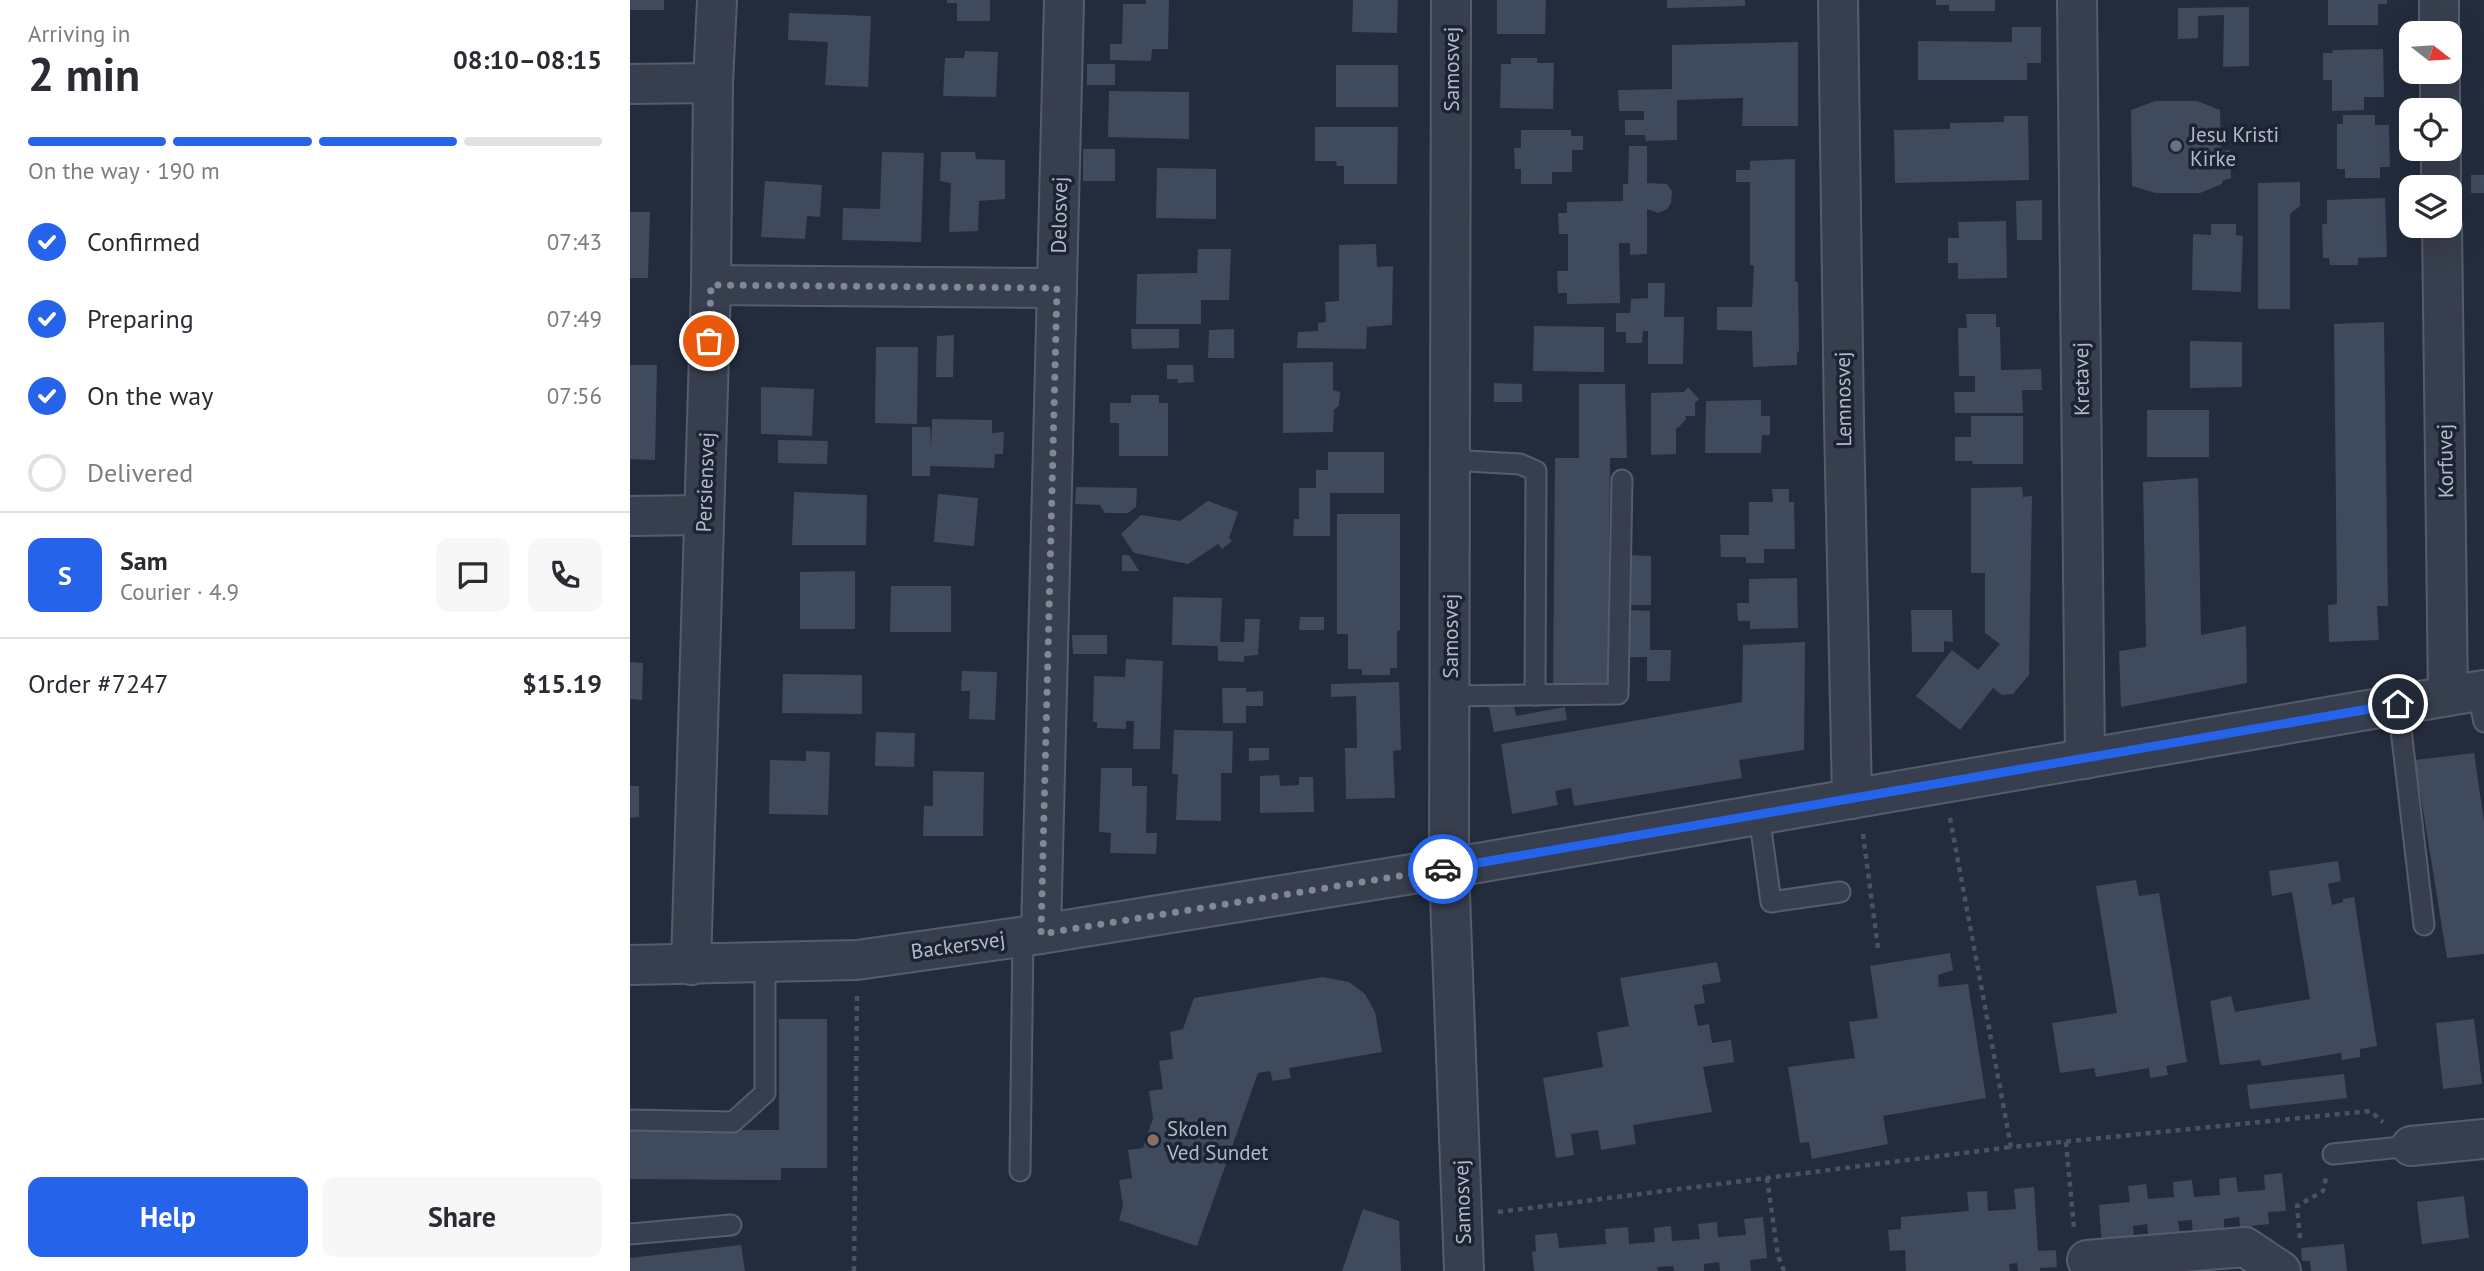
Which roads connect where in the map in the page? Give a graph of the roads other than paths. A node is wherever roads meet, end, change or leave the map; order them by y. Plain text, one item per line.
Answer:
1 (717, 0) edge
2 (1065, 0) edge
3 (1451, 0) edge
4 (1838, 0) edge
5 (2077, 0) edge
6 (2439, 0) edge
7 (2439, 21) edge
8 (713, 83) junction
9 (630, 84) edge
10 (2443, 238) edge
11 (711, 285) junction
12 (1057, 288) junction
13 (1450, 460) junction
14 (1622, 480) dead end
15 (704, 515) junction
16 (630, 516) edge
17 (1535, 695) junction
18 (1449, 696) junction
19 (2473, 699) edge
20 (2398, 704) junction
21 (2085, 759) junction
22 (1855, 798) junction
23 (1759, 815) junction
24 (1449, 869) junction
25 (1840, 892) dead end
26 (2424, 925) dead end
27 (1032, 935) junction
28 (765, 962) junction
29 (630, 965) edge
30 (691, 965) junction
31 (630, 1120) edge
32 (2484, 1139) edge
33 (2412, 1146) joint
34 (2333, 1154) road end
35 (1020, 1171) dead end
36 (731, 1225) dead end
37 (630, 1234) edge
38 (2080, 1246) road end
39 (2277, 1268) edge
40 (1464, 1271) edge

1 - 8 street, Persiensvej
2 - 12 street, Delosvej
3 - 13 street, Samosvej
4 - 22 street, Lemnosvej
5 - 21 street, Kretavej
6 - 7 street
8 - 9 street
8 - 11 street, Persiensvej
10 - 19 street, Korfuvej
11 - 12 street
11 - 15 street, Persiensvej
12 - 27 street, Delosvej
13 - 17 lane
13 - 18 street, Samosvej
14 - 17 lane
15 - 16 street
15 - 30 street, Persiensvej
17 - 18 lane
18 - 24 street, Samosvej
19 - 20 street, Backersvej
20 - 21 street, Backersvej
20 - 26 lane
21 - 22 street, Backersvej
22 - 23 street, Backersvej
23 - 24 street, Backersvej
23 - 25 lane
24 - 27 street, Backersvej
24 - 40 street, Samosvej
27 - 28 street, Backersvej
27 - 35 lane
28 - 30 street, Backersvej
28 - 31 lane
29 - 30 street, Backersvej
32 - 33 street
33 - 34 lane
36 - 37 lane
38 - 39 street

